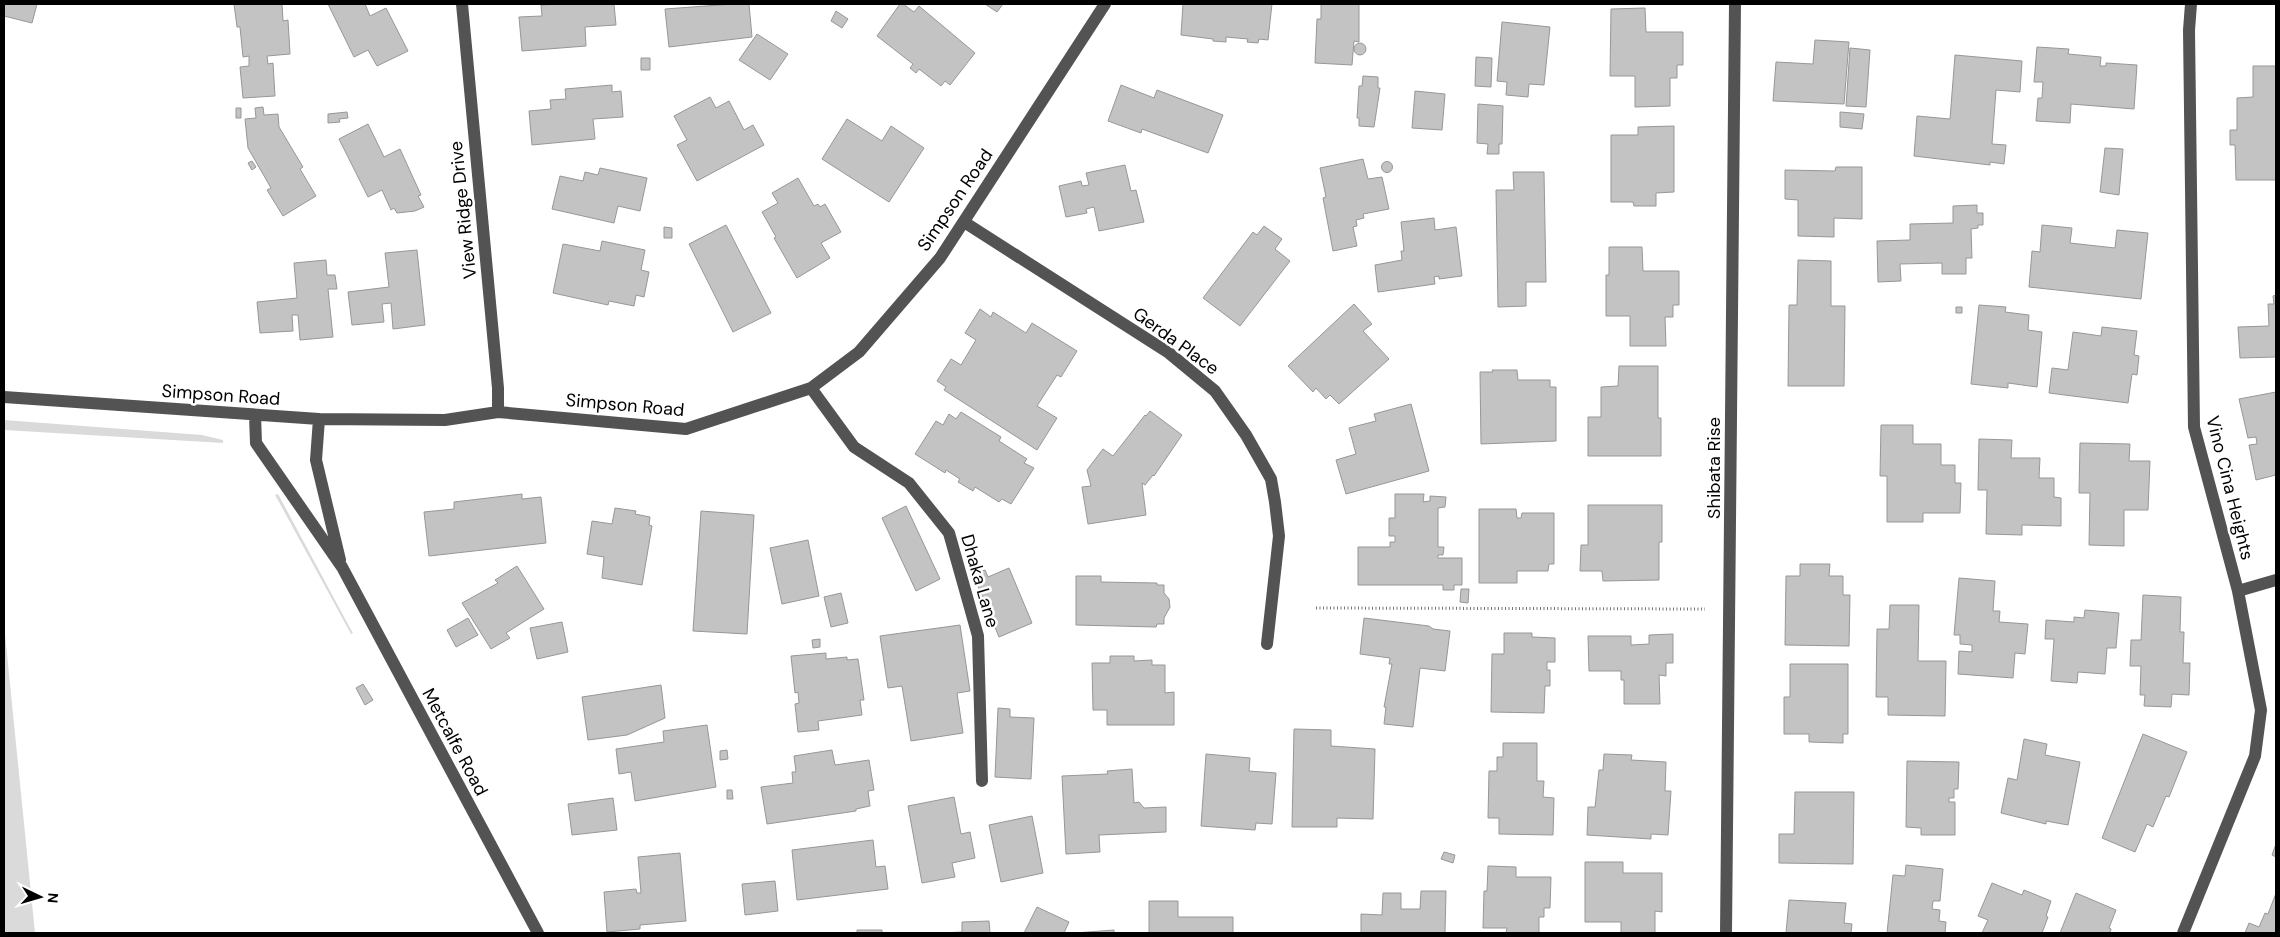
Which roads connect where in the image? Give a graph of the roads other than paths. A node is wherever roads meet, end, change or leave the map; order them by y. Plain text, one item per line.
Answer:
1 (462, 4) edge
2 (1104, 4) edge
3 (1735, 4) edge
4 (2191, 4) edge
5 (964, 222) junction
6 (811, 388) junction
7 (4, 397) edge
8 (498, 412) junction
9 (255, 415) junction
10 (319, 419) junction
11 (342, 567) junction
12 (2276, 580) edge
13 (2238, 591) junction
14 (1267, 644) dead end
15 (982, 781) dead end
16 (538, 933) edge
17 (1726, 933) edge
18 (2183, 933) edge

1 - 8 street, View Ridge Drive
2 - 5 street, Simpson Road
3 - 17 street, Shibata Rise
4 - 13 street, Vino Cina Heights
5 - 6 street, Simpson Road
5 - 14 street, Gerda Place
6 - 8 street, Simpson Road
6 - 15 street, Dhaka Lane
7 - 9 street, Simpson Road
8 - 10 street, Simpson Road
9 - 10 street, Simpson Road
9 - 11 street, Metcalfe Road
10 - 11 street, Metcalfe Road
11 - 16 street, Metcalfe Road
12 - 13 street
13 - 18 street, Vino Cina Heights

